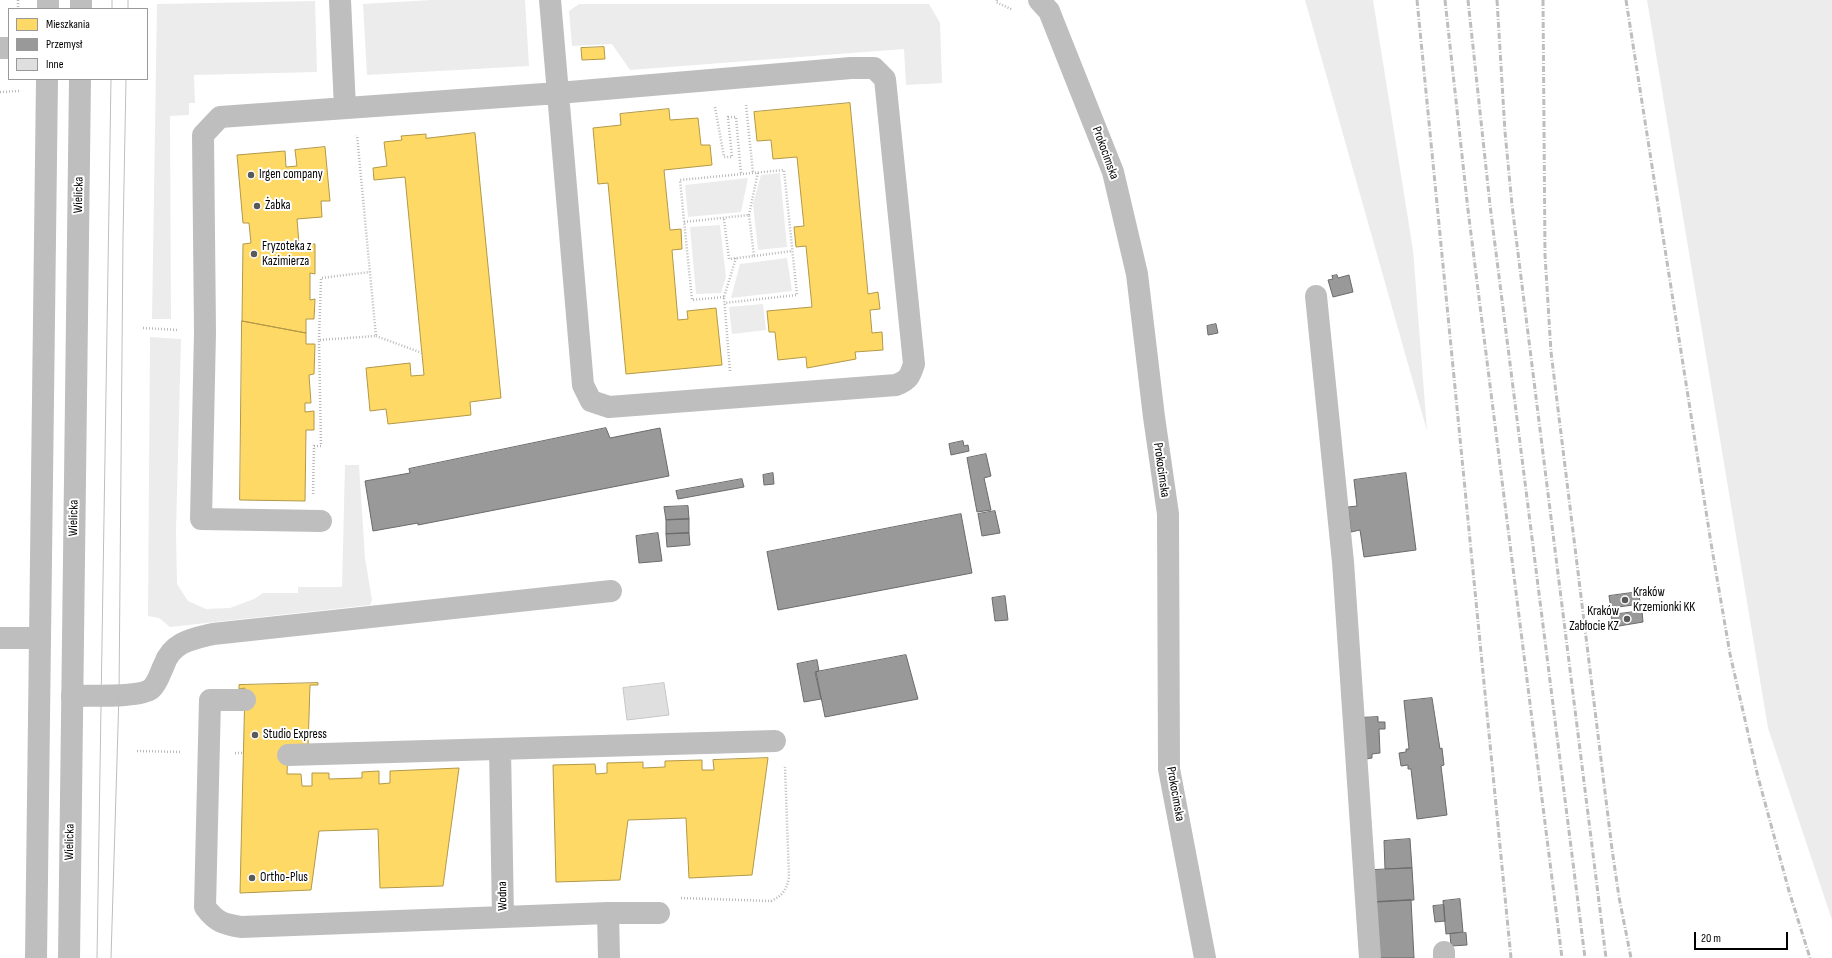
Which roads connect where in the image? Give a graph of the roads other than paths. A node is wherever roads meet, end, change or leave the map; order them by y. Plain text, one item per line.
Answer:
1 (340, 0) edge
2 (550, 0) edge
3 (1039, 0) edge
4 (47, 80) edge
5 (80, 80) edge
6 (558, 93) junction
7 (349, 107) junction
8 (1316, 296) dead end
9 (317, 521) road end
10 (611, 591) dead end
11 (0, 638) edge
12 (39, 638) junction
13 (72, 696) junction
14 (245, 700) dead end
15 (775, 741) road end
16 (500, 749) junction
17 (288, 754) dead end
18 (659, 913) road end
19 (608, 914) junction
20 (503, 917) junction
21 (36, 958) edge
22 (69, 958) edge
23 (609, 958) edge
24 (1205, 958) edge
25 (1370, 958) edge

1 - 7 main road
2 - 6 main road
3 - 24 main road, Prokocimska
4 - 12 main road
5 - 13 main road, Wielicka
6 - 6 main road
6 - 7 main road
7 - 9 main road
8 - 25 main road
10 - 13 main road
11 - 12 main road
12 - 21 main road
13 - 22 main road, Wielicka
14 - 20 main road
15 - 16 main road
16 - 17 main road
16 - 20 main road, Wodna
18 - 19 main road, Wodna
19 - 20 main road, Wodna
19 - 23 main road

